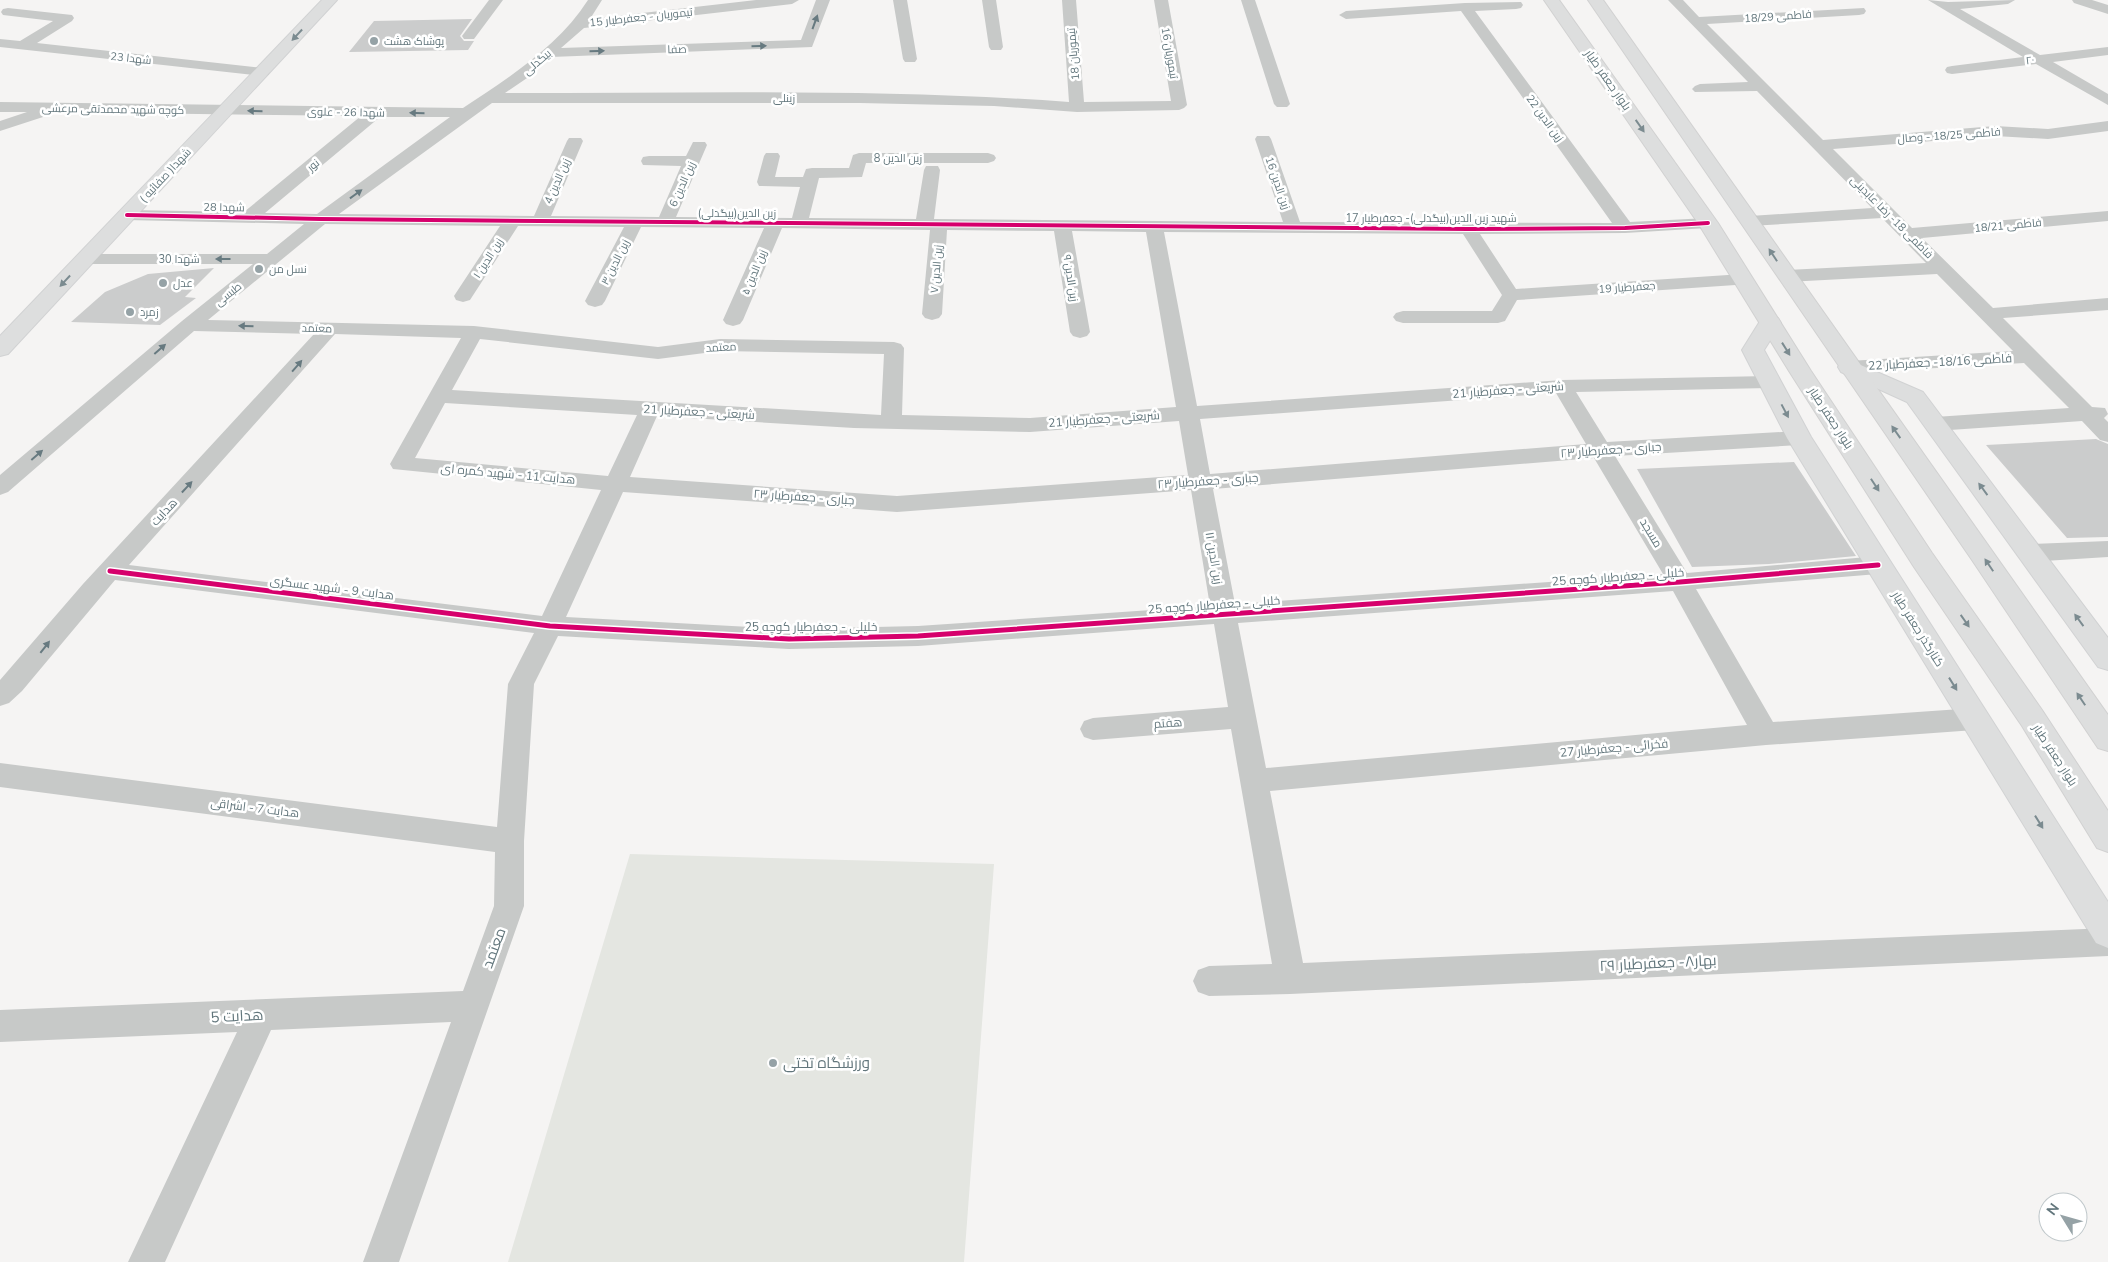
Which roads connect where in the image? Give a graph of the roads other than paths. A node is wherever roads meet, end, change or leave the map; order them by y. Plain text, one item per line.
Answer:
1 (330, 0) edge
2 (496, 0) edge
3 (595, 0) edge
4 (792, 0) edge
5 (823, 0) edge
6 (900, 0) edge
7 (989, 0) edge
8 (1069, 0) edge
9 (1161, 0) edge
10 (1248, 0) edge
11 (1551, 0) edge
12 (1595, 0) edge
13 (1675, 0) edge
14 (2008, 0) edge
15 (2079, 0) edge
16 (1941, 3) edge
17 (1440, 4) edge
18 (1516, 5) dead end
19 (1465, 7) junction
20 (2108, 10) edge
21 (1859, 11) dead end
22 (8, 12) dead end
23 (1346, 16) dead end
24 (1696, 21) junction
25 (580, 24) junction
26 (469, 36) dead end
27 (0, 43) edge
28 (22, 46) junction
29 (996, 47) dead end
30 (2108, 50) edge
31 (548, 53) junction
32 (2037, 59) junction
33 (910, 60) dead end
34 (1952, 70) dead end
35 (263, 72) junction
36 (1760, 86) junction
37 (1700, 89) dead end
38 (491, 98) junction
39 (2108, 100) edge
40 (1282, 104) dead end
41 (1179, 105) joint
42 (0, 107) edge
43 (1077, 107) junction
44 (58, 108) junction
45 (226, 110) junction
46 (376, 112) junction
47 (466, 113) junction
48 (0, 126) edge
49 (2108, 126) edge
50 (1263, 139) dead end
51 (575, 141) dead end
52 (699, 145) dead end
53 (1819, 145) junction
54 (772, 156) dead end
55 (988, 158) dead end
56 (649, 161) dead end
57 (692, 161) junction
58 (932, 170) dead end
59 (810, 182) junction
60 (1887, 212) junction
61 (127, 215) junction
62 (2108, 216) edge
63 (249, 217) junction
64 (321, 219) junction
65 (512, 221) junction
66 (540, 221) junction
67 (1750, 221) junction
68 (635, 222) junction
69 (665, 222) junction
70 (774, 223) junction
71 (799, 223) junction
72 (1708, 223) junction
73 (932, 224) junction
74 (1062, 225) junction
75 (1154, 226) junction
76 (1293, 227) junction
77 (1625, 228) junction
78 (1468, 229) junction
79 (1908, 234) junction
80 (86, 259) junction
81 (272, 259) junction
82 (1942, 268) junction
83 (1787, 276) junction
84 (1743, 280) junction
85 (1511, 295) junction
86 (463, 296) dead end
87 (595, 301) dead end
88 (2108, 304) edge
89 (932, 314) dead end
90 (1987, 314) junction
91 (1403, 317) dead end
92 (733, 320) dead end
93 (1770, 323) junction
94 (190, 325) junction
95 (330, 329) junction
96 (474, 332) junction
97 (1080, 332) dead end
98 (0, 349) edge
99 (2030, 356) junction
100 (1849, 367) junction
101 (1769, 382) junction
102 (1562, 386) junction
103 (438, 396) junction
104 (650, 409) junction
105 (1188, 412) junction
106 (2087, 413) junction
107 (2108, 414) edge
108 (891, 422) junction
109 (1935, 424) junction
110 (2108, 435) edge
111 (1800, 438) junction
112 (1601, 450) junction
113 (1200, 482) junction
114 (616, 484) junction
115 (0, 487) edge
116 (2108, 549) edge
117 (2030, 553) junction
118 (1878, 565) junction
119 (110, 571) junction
120 (1680, 582) junction
121 (1224, 615) junction
122 (550, 626) junction
123 (2108, 659) edge
124 (0, 671) edge
125 (26, 672) junction
126 (0, 696) edge
127 (1243, 717) junction
128 (1975, 719) junction
129 (1093, 729) dead end
130 (1766, 734) junction
131 (2108, 740) edge
132 (0, 775) edge
133 (1254, 781) junction
134 (2108, 838) edge
135 (510, 841) junction
136 (2108, 932) edge
137 (2108, 942) edge
138 (1290, 979) junction
139 (1209, 981) dead end
140 (473, 1006) junction
141 (262, 1015) junction
142 (0, 1026) edge
143 (146, 1262) edge
144 (382, 1262) edge

1 -> 35 main road, شهدا( صفائیه )
2 - 26 street
3 - 25 street, بیگدلی
4 - 25 street, تیموریان - جعفرطیار 15
31 -> 5 street, صفا
6 - 33 street
7 - 29 street
8 - 43 street, تیموریان 18
9 - 41 street, تیموریان 16
10 - 40 street
11 -> 72 main road, بلوار جعفر طیار
12 - 67 main road
13 - 24 street, فاطمی 18- رضا عابدینی
14 - 16 street
15 - 20 street
16 - 32 street
17 - 19 street
17 - 23 street
18 - 19 street
19 - 77 street, زین الدین 22
21 - 24 street, فاطمی 18/29
22 - 28 street
24 - 36 street, فاطمی 18- رضا عابدینی
25 - 31 street, بیگدلی
27 - 28 street, شهدا 23
28 - 35 street, شهدا 23
30 - 32 street, ۲۰
31 - 38 street, بیگدلی
32 - 34 street, ۲۰
32 - 39 street
35 - 45 main road, شهدا( صفائیه )
36 - 37 street
36 - 53 street, فاطمی 18- رضا عابدینی
38 - 43 street, زینلی
38 - 47 street, طبسی
41 - 43 street, زینلی
42 - 44 street, کوچه شهید محمدتقی مرعشی
44 - 45 street, کوچه شهید محمدتقی مرعشی
44 - 48 street
46 -> 45 street, شهدا 26 - علوی
45 - 61 main road, شهدا( صفائیه )
47 -> 46 street, شهدا 26 - علوی
46 - 63 street, نور
64 -> 47 street, طبسی
49 - 53 street, فاطمی 18/25 - وصال
50 - 76 street, زین الدین 16
51 - 66 street, زین الدین 4
52 - 57 street, زین الدین 6
53 - 60 street, فاطمی 18- رضا عابدینی
54 - 59 street
55 - 59 street, زین الدین 8
56 - 57 street
57 - 69 street, زین الدین 6
58 - 73 street, زین الدین ۷
59 - 71 street
60 - 67 street
60 - 79 street, فاطمی 18- رضا عابدینی
61 - 63 street, شهدا 28
61 - 80 main road, شهدا( صفائیه )
62 - 79 street, فاطمی 18/21
63 - 64 street, شهدا 28
64 - 65 street, زین الدین(بیگدلی)
64 - 81 street, طبسی
65 - 66 street, زین الدین(بیگدلی)
65 - 86 street, زین الدین ۱
66 - 68 street, زین الدین(بیگدلی)
67 - 72 main road
83 -> 67 main road
68 - 69 street, زین الدین(بیگدلی)
68 - 87 street, زین الدین ۳
69 - 70 street, زین الدین(بیگدلی)
70 - 71 street, زین الدین(بیگدلی)
70 - 92 street, زین الدین ۵
71 - 73 street, زین الدین(بیگدلی)
72 - 77 street, شهید زین الدین(بیگدلی)- جعفرطیار 17
72 - 84 main road, بلوار جعفر طیار
73 - 74 street, زین الدین(بیگدلی)
73 - 89 street, زین الدین ۷
74 - 75 street, زین الدین(بیگدلی)
74 - 97 street, زین الدین ۹
75 - 76 street, شهید زین الدین(بیگدلی)- جعفرطیار 17
75 - 105 street, زین الدین ۱۱
76 - 78 street, شهید زین الدین(بیگدلی)- جعفرطیار 17
77 - 78 street, شهید زین الدین(بیگدلی)- جعفرطیار 17
78 - 85 street
79 - 82 street, فاطمی 18- رضا عابدینی
81 -> 80 street, شهدا 30
80 -> 98 main road, شهدا( صفائیه )
81 - 94 street, طبسی
82 - 83 street
82 - 90 street, فاطمی 18- رضا عابدینی
83 - 100 main road
84 - 85 street, جعفرطیار 19
84 - 93 main road, بلوار جعفر طیار
85 - 91 street
88 - 90 street
90 - 99 street, فاطمی 18- رضا عابدینی
93 - 101 main road, کنارگذر جعفر طیار
93 -> 134 main road, بلوار جعفر طیار
95 -> 94 street, معتمد
115 -> 94 street, طبسی
95 - 96 street, معتمد
119 -> 95 street, هدایت
96 - 103 street
96 - 108 street, معتمد
99 - 100 street, فاطمی 18/16- جعفرطیار 22
99 - 106 street, فاطمی 18- رضا عابدینی
100 - 109 main road
131 -> 100 main road
101 - 102 street, شریعتی - جعفرطیار 21
101 -> 111 main road, کنارگذر جعفر طیار
102 - 105 street, شریعتی - جعفرطیار 21
102 - 112 street, مسجد
103 - 104 street, شریعتی - جعفرطیار 21
103 - 114 street, هدایت 11 - شهید کمره ای
104 - 108 street, شریعتی - جعفرطیار 21
104 - 114 street, معتمد
105 - 108 street, شریعتی - جعفرطیار 21
105 - 113 street, زین الدین ۱۱
106 - 107 street
106 - 109 street
106 - 110 street, فاطمی 18- رضا عابدینی
117 -> 109 main road
111 - 112 street, جباری - جعفرطیار ۲۳
111 - 118 main road, کنارگذر جعفر طیار
112 - 113 street, جباری - جعفرطیار ۲۳
112 - 120 street, مسجد
113 - 114 street, جباری - جعفرطیار ۲۳
113 - 121 street, زین الدین ۱۱
114 - 122 street, معتمد
116 - 117 street
123 -> 117 main road
118 - 120 street, خلیلی - جعفرطیار کوچه 25
118 -> 128 main road, کنارگذر جعفر طیار
119 - 122 street, هدایت 9 - شهید عسگری
125 -> 119 street, هدایت
120 - 121 street, خلیلی - جعفرطیار کوچه 25
120 - 130 street, مسجد
121 - 122 street, خلیلی - جعفرطیار کوچه 25
121 - 127 street, زین الدین ۱۱
122 - 135 street, معتمد
124 - 125 street
125 - 126 street, هدایت
127 - 129 street, هفتم
127 - 133 street, زین الدین ۱۱
128 - 130 street, فخرائی - جعفرطیار 27
128 -> 136 main road, کنارگذر جعفر طیار
130 - 133 street, فخرائی - جعفرطیار 27
132 - 135 street, هدایت 7 - اشراقی
133 - 138 street, زین الدین ۱۱
135 - 140 street, معتمد
137 - 138 street, بهار۸- جعفرطیار ۲۹
138 - 139 street, بهار۸- جعفرطیار ۲۹
140 - 141 street, هدایت 5
140 - 144 street, معتمد
141 - 142 street, هدایت 5
141 - 143 street

